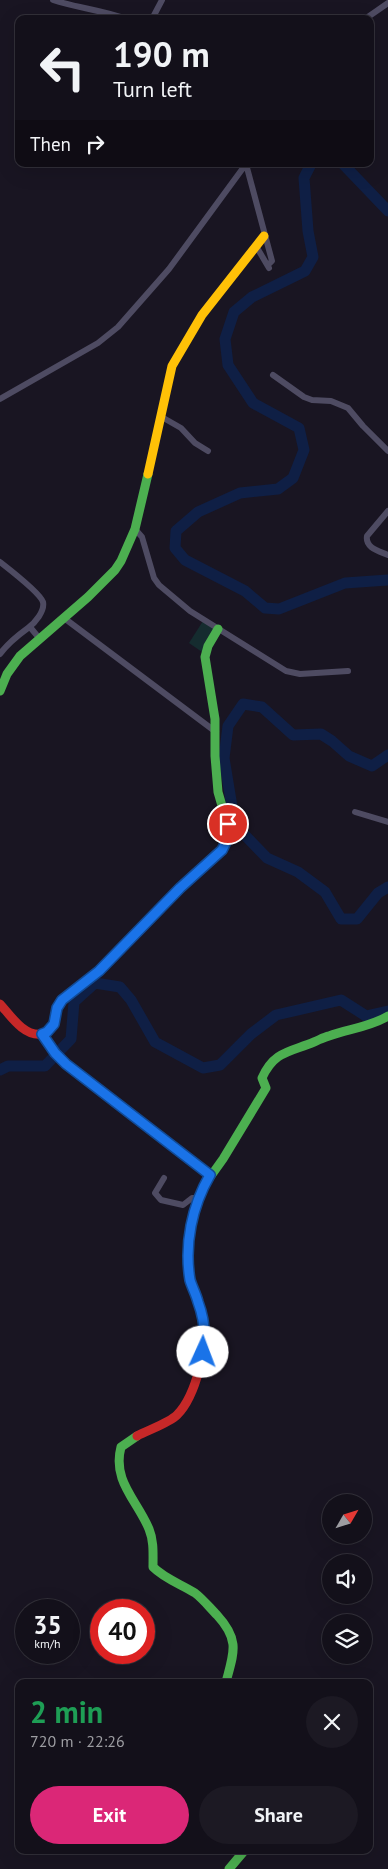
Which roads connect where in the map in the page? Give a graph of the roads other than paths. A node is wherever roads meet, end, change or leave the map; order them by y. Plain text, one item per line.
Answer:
1 (53, 0) edge
2 (162, 0) edge
3 (388, 3) edge
4 (116, 15) edge
5 (154, 15) edge
6 (371, 15) edge
7 (244, 167) edge
8 (247, 167) edge
9 (264, 236) junction
10 (256, 246) junction
11 (272, 375) dead end
12 (0, 399) edge
13 (160, 416) junction
14 (208, 451) dead end
15 (388, 451) edge
16 (388, 511) edge
17 (135, 529) junction
18 (388, 555) edge
19 (0, 562) edge
20 (64, 618) junction
21 (30, 627) junction
22 (218, 629) junction
23 (39, 638) junction
24 (0, 654) edge
25 (348, 671) dead end
26 (0, 691) edge
27 (216, 732) junction
28 (354, 812) dead end
29 (388, 822) edge
30 (0, 1004) edge
31 (388, 1016) edge
32 (42, 1034) junction
33 (210, 1175) junction
34 (164, 1178) dead end
35 (200, 1198) junction
36 (227, 1679) edge
37 (242, 1854) edge
38 (229, 1869) edge

1 - 4 street
2 - 5 street
3 - 6 street
7 - 12 street
8 - 9 street
9 - 10 street
9 - 10 street
10 - 13 street
11 - 15 street
13 - 14 street
13 - 17 street
16 - 18 street
17 - 20 street
17 - 22 street
19 - 21 street
20 - 23 street
20 - 27 street
21 - 23 street
21 - 24 street
22 - 25 street
22 - 27 street
23 - 26 street
27 - 32 street
28 - 29 street
30 - 32 street
31 - 33 street
32 - 33 street
33 - 35 street
34 - 35 street
35 - 36 street
37 - 38 street

